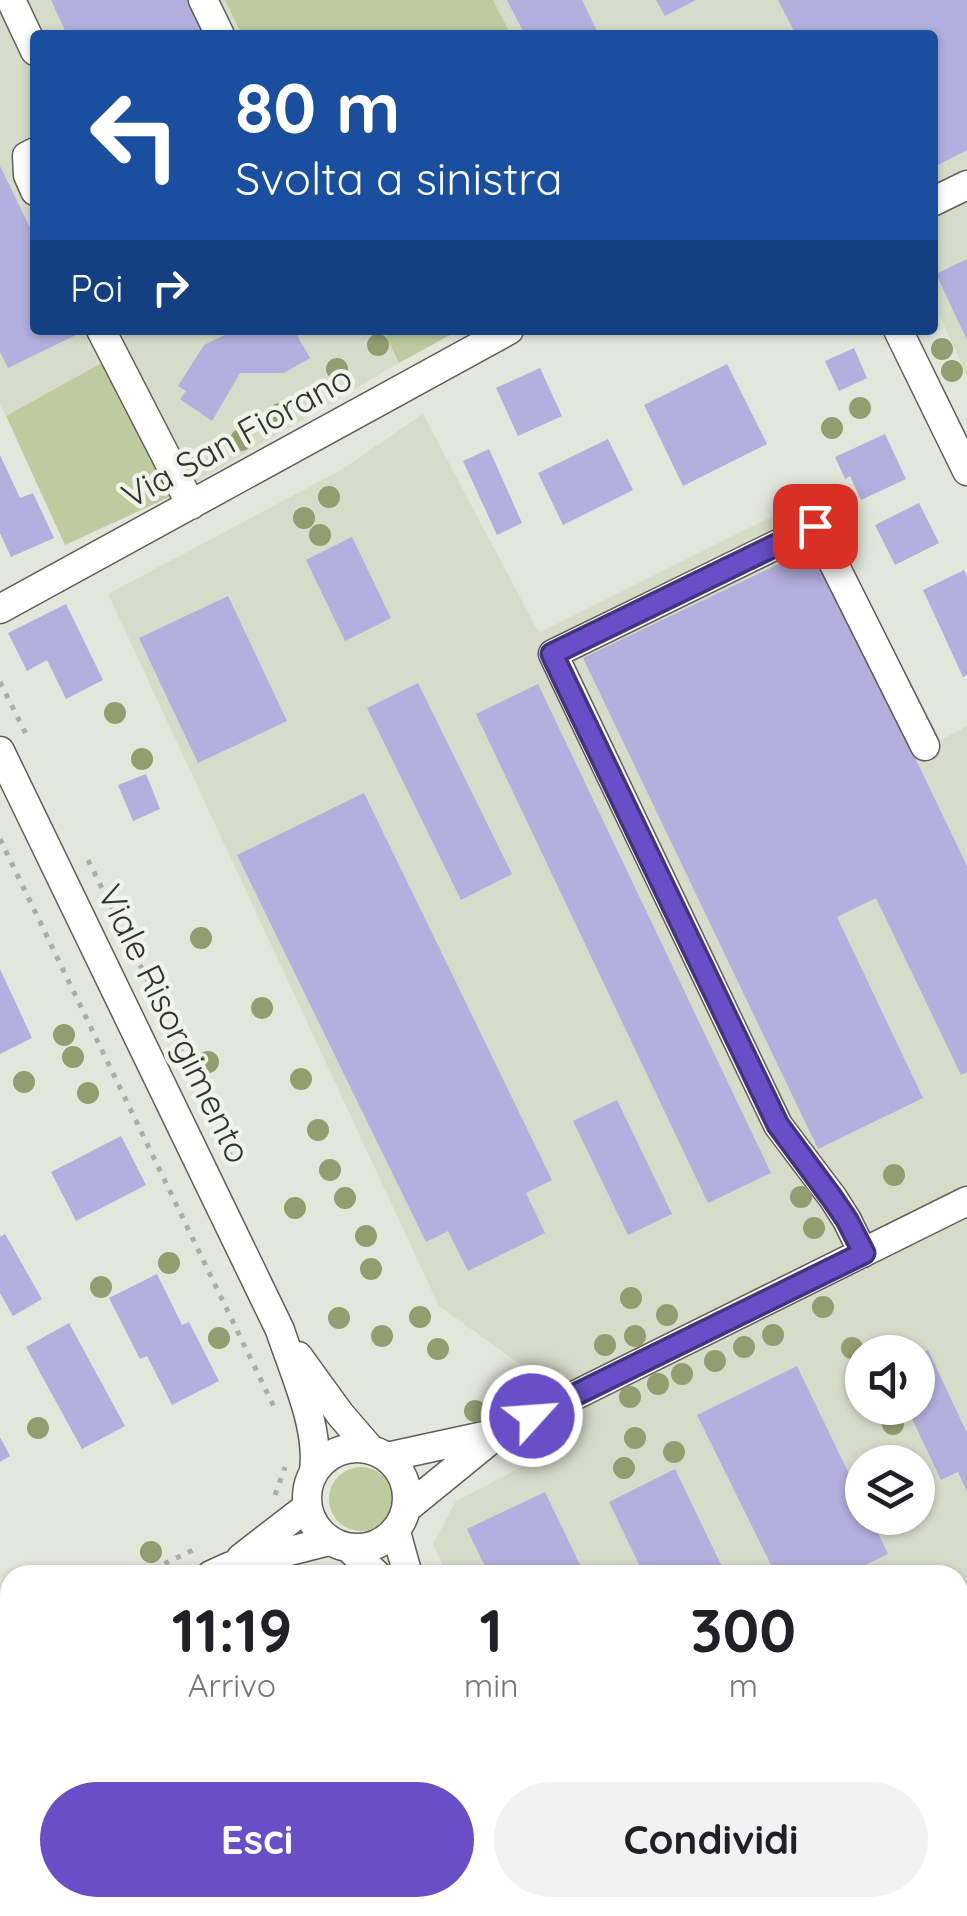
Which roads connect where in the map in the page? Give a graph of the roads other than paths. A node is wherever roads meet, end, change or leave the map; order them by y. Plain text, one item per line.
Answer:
1 (11, 0) edge
2 (203, 0) edge
3 (218, 30) edge
4 (30, 40) edge
5 (30, 154) edge
6 (30, 180) edge
7 (967, 186) edge
8 (938, 199) edge
9 (105, 335) edge
10 (500, 335) edge
11 (900, 335) edge
12 (967, 472) edge
13 (191, 505) junction
14 (0, 609) edge
15 (925, 746) dead end
16 (0, 751) edge
17 (967, 1201) edge
18 (864, 1253) junction
19 (280, 1330) junction
20 (499, 1433) junction
21 (379, 1454) junction
22 (314, 1471) junction
23 (307, 1507) junction
24 (402, 1520) junction
25 (339, 1545) junction
26 (228, 1565) edge
27 (245, 1565) edge
28 (364, 1565) edge
29 (407, 1565) edge

1 - 4 street
2 - 3 street
5 - 6 street
7 - 8 street
9 - 13 street
10 - 13 street, Via San Fiorano
11 - 12 street
13 - 14 street, Via San Fiorano
15 - 18 street
16 - 19 street, Viale Risorgimento
17 - 18 street
18 - 20 street
19 - 21 street, Viale Risorgimento
19 - 22 street, Viale Risorgimento
20 - 21 street
20 - 24 street
21 - 22 street
21 - 24 street
22 - 23 street
23 - 25 street
23 - 26 street
24 - 25 street
24 - 29 street
25 - 27 street
25 - 28 street

